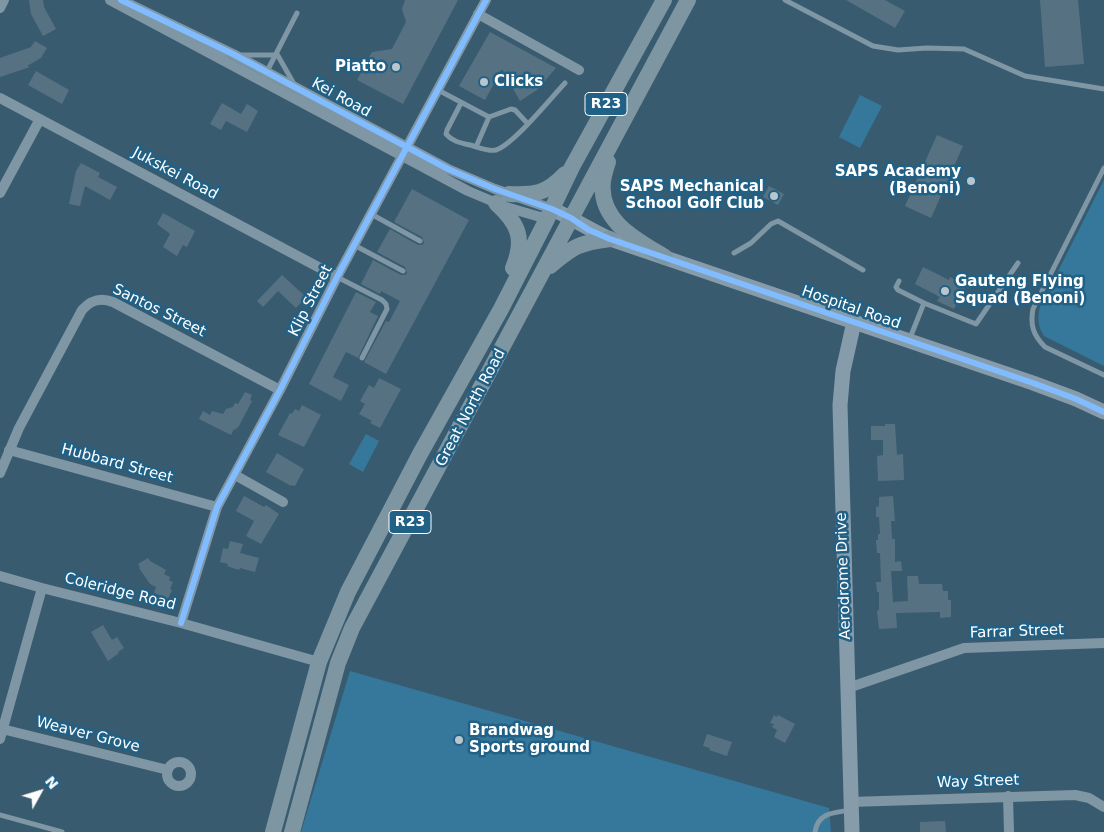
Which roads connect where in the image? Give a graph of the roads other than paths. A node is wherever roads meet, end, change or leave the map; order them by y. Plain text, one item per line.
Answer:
1 (4, 0) edge
2 (110, 0) edge
3 (486, 0) edge
4 (664, 0) edge
5 (688, 0) edge
6 (785, 0) edge
7 (126, 3) edge
8 (0, 8) edge
9 (297, 14) dead end
10 (478, 14) junction
11 (233, 54) junction
12 (277, 54) junction
13 (579, 70) dead end
14 (264, 77) junction
15 (565, 83) dead end
16 (297, 88) junction
17 (1104, 89) edge
18 (438, 90) junction
19 (0, 98) edge
20 (461, 103) junction
21 (489, 117) junction
22 (40, 120) junction
23 (528, 124) junction
24 (614, 141) junction
25 (476, 147) junction
26 (405, 152) junction
27 (572, 167) junction
28 (1104, 168) edge
29 (0, 193) edge
30 (503, 199) junction
31 (371, 214) junction
32 (550, 214) junction
33 (569, 222) junction
34 (610, 239) junction
35 (420, 241) dead end
36 (354, 245) junction
37 (734, 253) dead end
38 (665, 257) junction
39 (1018, 263) dead end
40 (863, 270) dead end
41 (403, 271) dead end
42 (544, 271) junction
43 (337, 277) junction
44 (899, 281) dead end
45 (924, 303) junction
46 (501, 309) junction
47 (854, 322) junction
48 (909, 341) junction
49 (362, 358) dead end
50 (1104, 375) edge
51 (280, 390) junction
52 (1104, 412) edge
53 (9, 450) junction
54 (0, 473) edge
55 (234, 475) junction
56 (282, 502) dead end
57 (217, 507) junction
58 (0, 576) edge
59 (42, 588) junction
60 (181, 623) junction
61 (1104, 643) edge
62 (319, 662) junction
63 (848, 688) junction
64 (1, 734) edge
65 (168, 770) dead end
66 (1008, 796) junction
67 (851, 806) junction
68 (1104, 807) edge
69 (0, 815) edge
70 (62, 832) edge
71 (273, 832) edge
72 (292, 832) edge
73 (815, 832) edge
74 (852, 832) edge
75 (1009, 832) edge

1 - 8 street
2 - 7 street, Kei Road
3 - 10 street, Klip Street
4 - 27 main road, Great North Road / R23
5 - 24 main road, Great North Road / R23
6 - 17 lane
7 - 11 street, Kei Road
7 - 14 street, Kei Road
9 - 12 lane
10 - 13 street
10 - 18 street, Klip Street
11 - 12 lane
11 - 14 street, Kei Road
12 - 14 lane
12 - 16 lane
14 - 16 street, Kei Road
14 - 26 street, Kei Road
15 - 23 lane
16 - 26 street, Kei Road
18 - 20 lane
18 - 26 street, Klip Street
19 - 22 street, Jukskei Road
20 - 21 lane
20 - 25 lane
21 - 23 lane
21 - 25 lane
22 - 29 street
22 - 43 street, Jukskei Road
23 - 25 lane
24 - 33 main road, Great North Road / R23
24 - 38 main road
26 - 30 street, Kei Road
26 - 30 street, Kei Road
26 - 31 street, Klip Street
27 - 30 main road
27 - 32 main road, Great North Road / R23
28 - 50 lane
30 - 32 street, Kei Road
30 - 32 street, Kei Road
30 - 46 main road
31 - 35 lane
31 - 36 street, Klip Street
32 - 33 street, Hospital Road
32 - 46 main road, Great North Road / R23
33 - 34 street, Hospital Road
33 - 42 main road, Great North Road / R23
34 - 38 street, Hospital Road
34 - 42 main road
36 - 41 lane
36 - 43 street, Klip Street
37 - 40 lane
38 - 47 street, Hospital Road
39 - 45 lane
42 - 72 main road, Great North Road / R23
43 - 49 lane
43 - 51 street, Klip Street
44 - 45 lane
45 - 48 lane
46 - 62 main road, Great North Road / R23
47 - 48 street, Hospital Road
47 - 63 street, Aerodrome Drive
48 - 52 street, Hospital Road
51 - 53 street, Santos Street
51 - 55 street, Klip Street
53 - 54 street, Santos Street
53 - 57 street, Hubbard Street
55 - 56 street
55 - 57 street, Klip Street
57 - 60 street, Klip Street
58 - 59 street, Coleridge Road
59 - 60 street, Coleridge Road
59 - 64 street
60 - 62 street, Coleridge Road
61 - 63 street, Farrar Street
62 - 71 main road, Great North Road / R23
63 - 67 street, Aerodrome Drive
64 - 65 street, Weaver Grove
66 - 67 street, Way Street
66 - 68 street, Way Street
66 - 75 street
67 - 73 lane
67 - 74 street, Aerodrome Drive
69 - 70 lane

